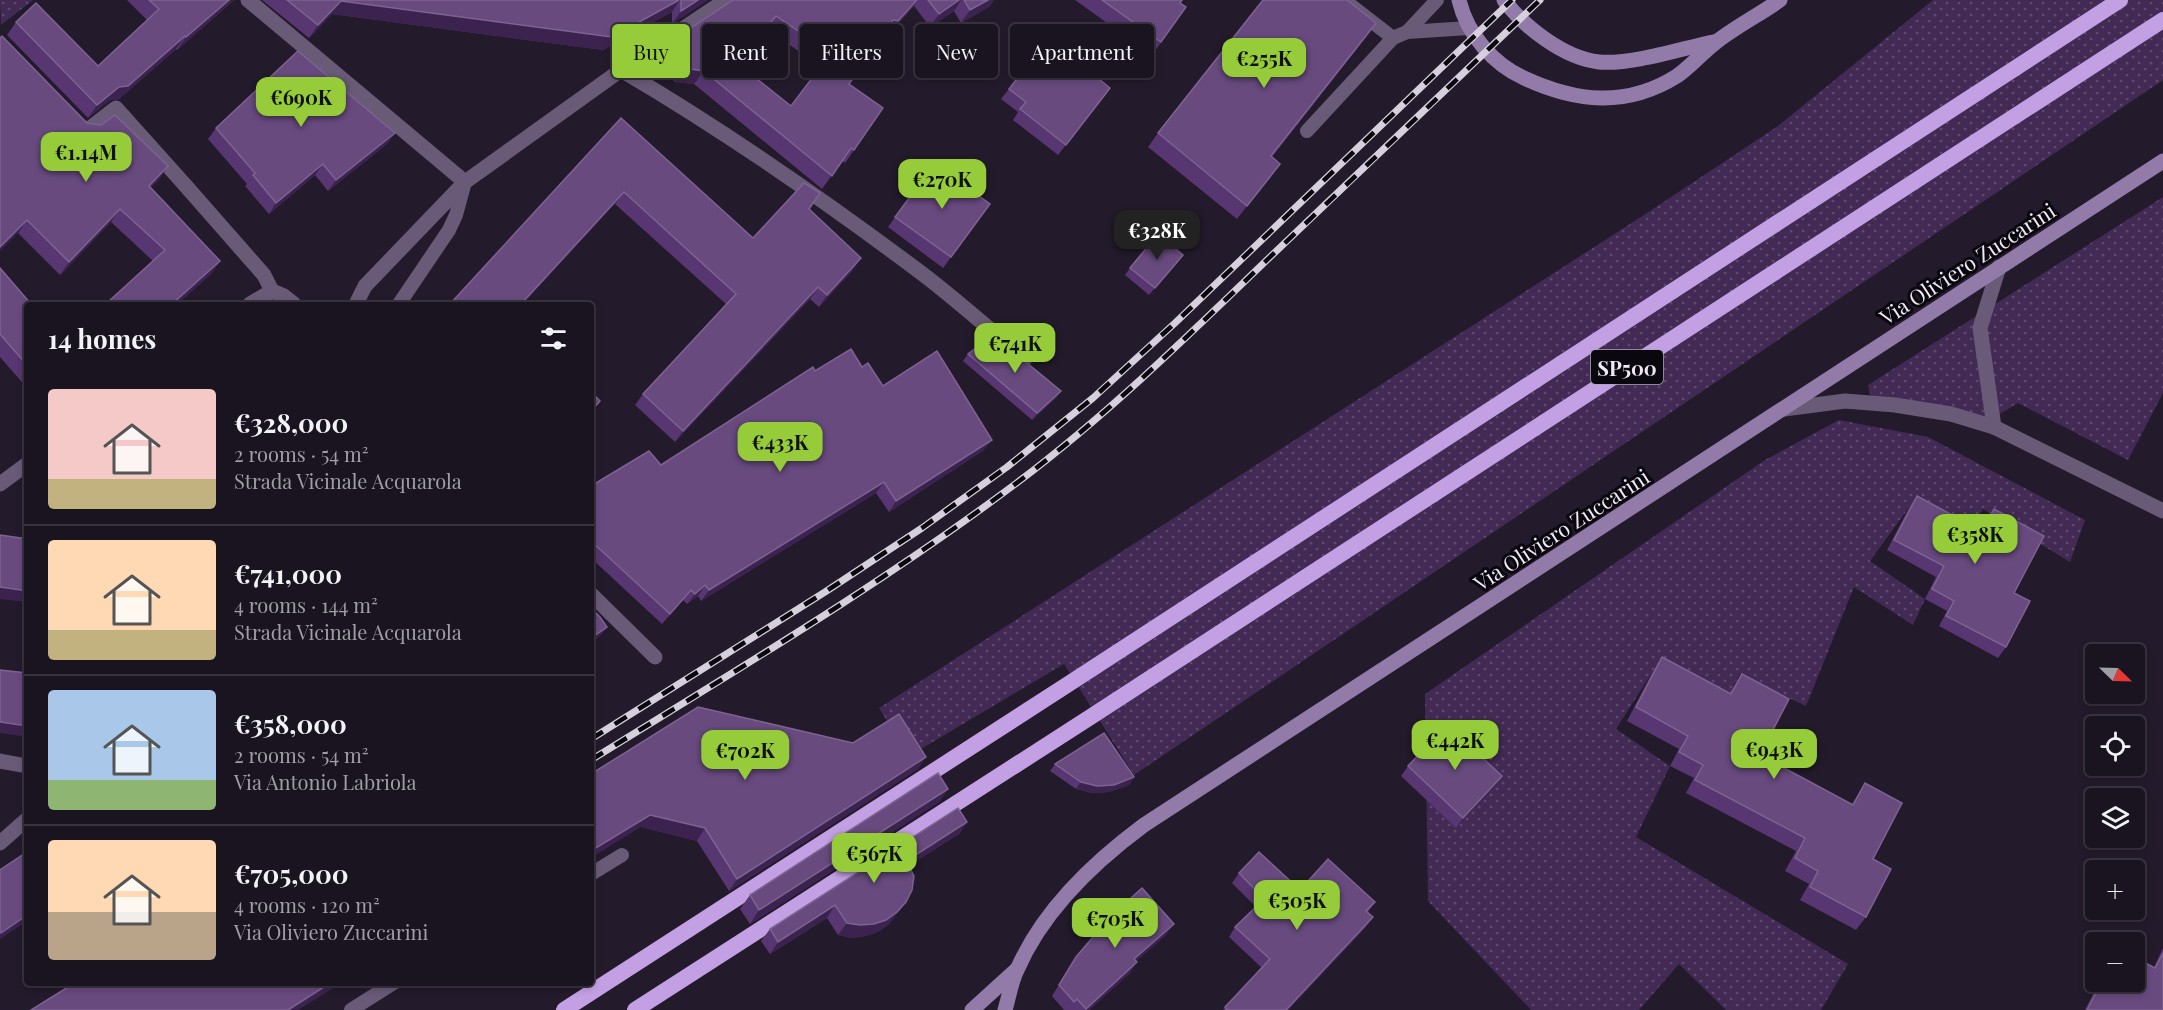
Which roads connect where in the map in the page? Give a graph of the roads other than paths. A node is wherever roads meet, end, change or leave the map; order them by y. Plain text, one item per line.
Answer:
1 (248, 0) edge
2 (726, 0) edge
3 (1344, 0) edge
4 (1437, 0) edge
5 (1460, 0) edge
6 (1504, 0) edge
7 (1780, 0) edge
8 (2120, 0) edge
9 (2163, 20) edge
10 (690, 24) edge
11 (1469, 28) junction
12 (1407, 32) junction
13 (1393, 38) junction
14 (1716, 42) junction
15 (612, 77) edge
16 (635, 78) edge
17 (80, 124) edge
18 (1307, 131) edge
19 (2163, 161) edge
20 (465, 183) junction
21 (1999, 267) junction
22 (272, 291) junction
23 (253, 302) edge
24 (292, 302) edge
25 (357, 302) edge
26 (400, 302) edge
27 (1025, 359) edge
28 (1784, 409) junction
29 (1994, 427) junction
30 (24, 466) edge
31 (0, 484) edge
32 (2163, 511) edge
33 (594, 597) edge
34 (655, 657) dead end
35 (0, 761) edge
36 (24, 765) edge
37 (24, 822) edge
38 (0, 843) edge
39 (622, 855) edge
40 (594, 872) edge
41 (1016, 970) junction
42 (389, 986) edge
43 (351, 1010) edge
44 (564, 1010) edge
45 (635, 1010) edge
46 (972, 1010) edge
47 (1005, 1010) edge

1 - 20 street
2 - 10 street
3 - 13 lane
4 - 12 lane
5 - 11 main road
6 - 14 main road
7 - 14 main road
8 - 44 highway, SP500
9 - 45 highway, SP500
11 - 12 lane
11 - 14 main road
12 - 13 lane
13 - 18 lane
15 - 20 street
16 - 27 street
17 - 22 street
19 - 21 main road, Via Oliviero Zuccarini
20 - 25 street
20 - 26 lane
21 - 28 main road, Via Oliviero Zuccarini
21 - 29 street
22 - 23 street
22 - 24 street
28 - 29 street
28 - 41 main road, Via Oliviero Zuccarini
29 - 32 street
30 - 31 street
33 - 34 street
35 - 36 street
37 - 38 street
39 - 40 lane
41 - 46 main road, Via Oliviero Zuccarini
41 - 47 main road, Via Oliviero Zuccarini
42 - 43 lane

